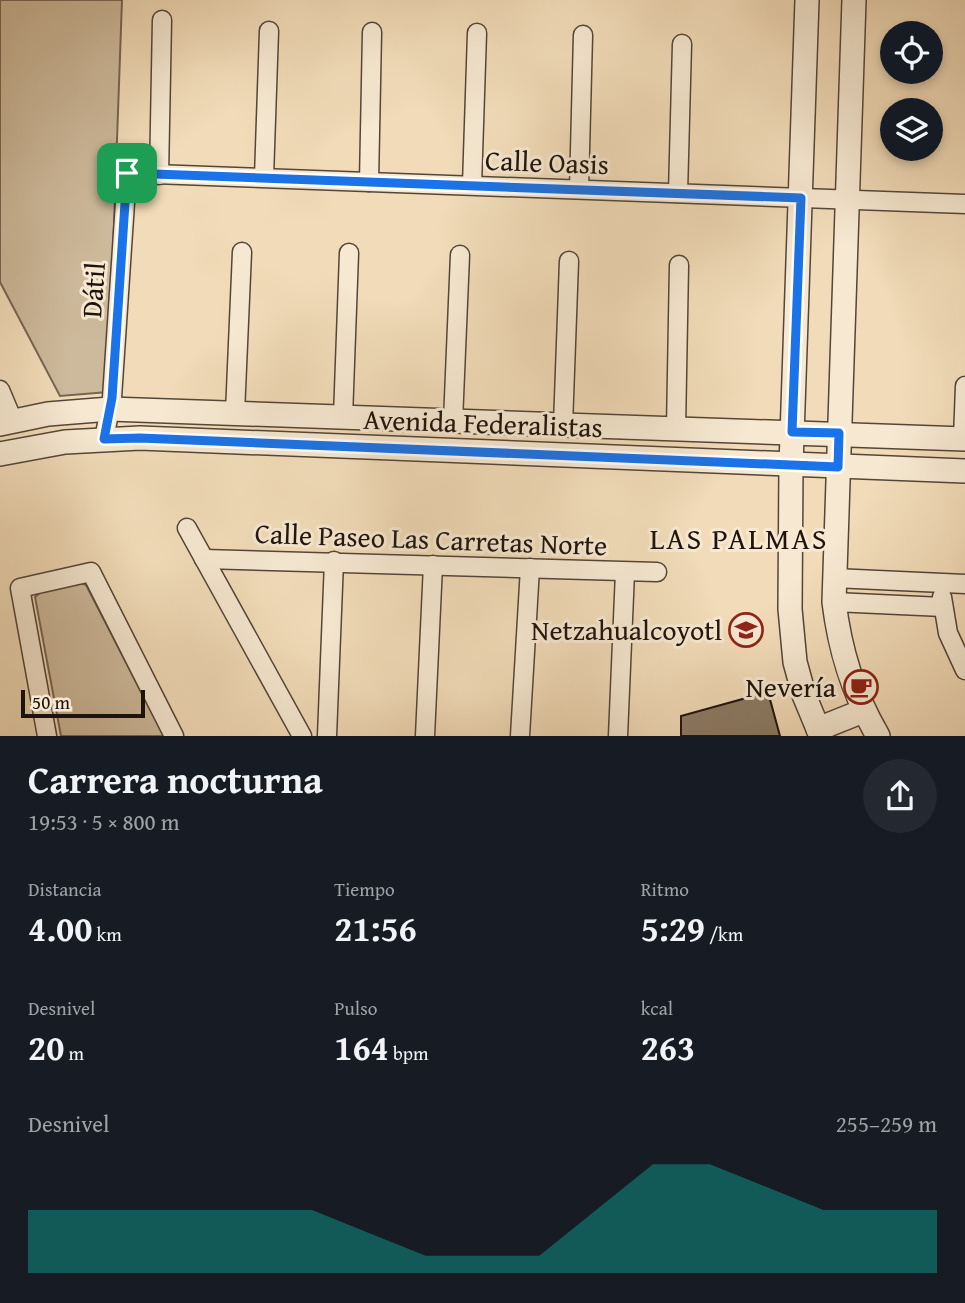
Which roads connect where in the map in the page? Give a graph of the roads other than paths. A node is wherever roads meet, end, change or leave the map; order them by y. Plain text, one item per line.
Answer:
1 (807, 0) edge
2 (854, 0) edge
3 (162, 20) dead end
4 (269, 31) dead end
5 (372, 32) dead end
6 (477, 33) dead end
7 (583, 35) dead end
8 (682, 44) dead end
9 (127, 173) joint
10 (159, 175) junction
11 (264, 177) junction
12 (369, 181) junction
13 (472, 185) junction
14 (579, 189) junction
15 (678, 193) junction
16 (801, 198) junction
17 (847, 199) junction
18 (965, 204) edge
19 (243, 252) dead end
20 (349, 253) dead end
21 (460, 255) dead end
22 (569, 261) dead end
23 (679, 265) dead end
24 (965, 386) edge
25 (0, 390) edge
26 (110, 409) junction
27 (235, 414) junction
28 (343, 417) junction
29 (453, 421) junction
30 (7, 422) edge
31 (563, 425) junction
32 (676, 428) junction
33 (792, 432) junction
34 (839, 433) junction
35 (964, 438) edge
36 (104, 439) junction
37 (0, 454) edge
38 (791, 465) junction
39 (838, 467) junction
40 (965, 471) edge
41 (187, 528) dead end
42 (204, 559) junction
43 (334, 561) junction
44 (433, 565) junction
45 (530, 568) junction
46 (625, 572) junction
47 (657, 572) dead end
48 (834, 578) junction
49 (941, 583) junction
50 (965, 584) edge
51 (834, 602) junction
52 (943, 607) junction
53 (965, 670) edge
54 (863, 711) junction
55 (820, 733) edge
56 (47, 736) edge
57 (174, 736) edge
58 (302, 736) edge
59 (327, 736) edge
60 (425, 736) edge
61 (520, 736) edge
62 (618, 736) edge
63 (878, 736) edge

1 - 16 street
2 - 17 street
3 - 10 street
4 - 11 street
5 - 12 street
6 - 13 street
7 - 14 street
8 - 15 street
9 - 10 street, Calle Oasis
9 - 26 street, Dátil
10 - 11 street, Calle Oasis
11 - 12 street, Calle Oasis
12 - 13 street, Calle Oasis
13 - 14 street, Calle Oasis
14 - 15 street, Calle Oasis
15 - 16 street, Calle Oasis
16 - 17 street, Calle Oasis
16 - 33 street
17 - 18 street, Calle Oasis
17 - 34 street
19 - 27 street
20 - 28 street
21 - 29 street
22 - 31 street
23 - 32 street
24 - 35 street
25 - 30 street
26 - 27 street, Avenida Federalistas
26 - 30 street, Avenida Federalistas
26 - 36 street, Dátil
27 - 28 street, Avenida Federalistas
28 - 29 street, Avenida Federalistas
29 - 31 street, Avenida Federalistas
31 - 32 street, Avenida Federalistas
32 - 33 street, Avenida Federalistas
33 - 34 street, Avenida Federalistas
33 - 38 street
34 - 35 street, Avenida Federalistas
34 - 39 street
36 - 37 street, Avenida Federalistas
36 - 38 street, Avenida Federalistas
38 - 39 street, Avenida Federalistas
38 - 55 street
39 - 40 street, Avenida Federalistas
39 - 48 street
41 - 42 street
42 - 43 street, Calle Paseo Las Carretas Norte
42 - 58 street
43 - 44 street, Calle Paseo Las Carretas Norte
43 - 59 street
44 - 45 street, Calle Paseo Las Carretas Norte
44 - 60 street
45 - 46 street, Calle Paseo Las Carretas Norte
45 - 61 street
46 - 47 street, Calle Paseo Las Carretas Norte
46 - 62 street
48 - 49 street
48 - 51 street
49 - 50 street
49 - 52 street
51 - 52 street
51 - 54 street
52 - 53 street
54 - 55 street
54 - 63 street
56 - 57 street

